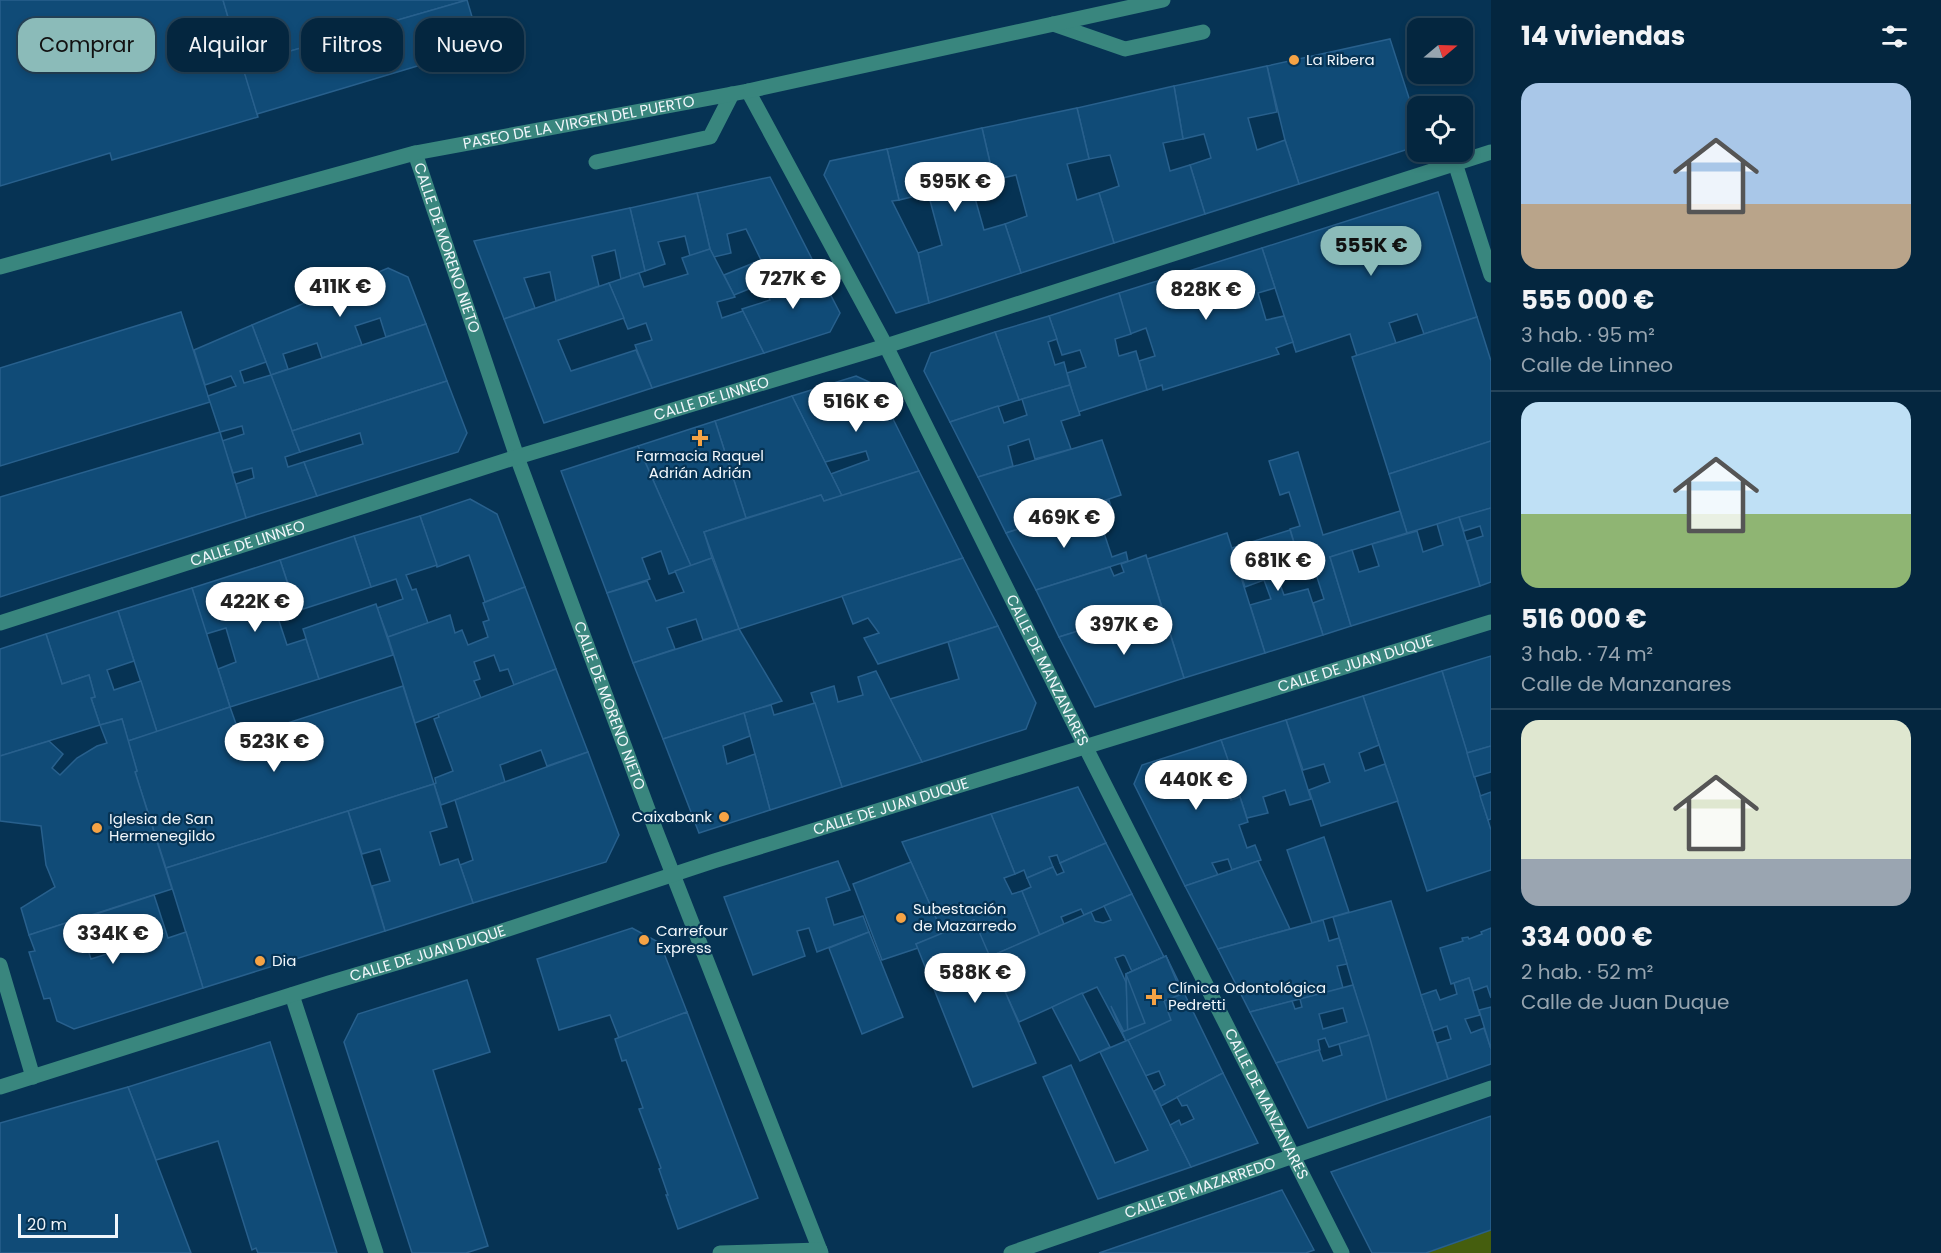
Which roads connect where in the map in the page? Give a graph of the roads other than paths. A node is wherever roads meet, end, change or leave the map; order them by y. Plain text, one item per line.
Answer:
1 (1162, 0) edge
2 (1053, 24) junction
3 (1203, 32) dead end
4 (748, 91) junction
5 (732, 94) junction
6 (1491, 152) edge
7 (415, 153) junction
8 (596, 162) dead end
9 (1455, 163) junction
10 (0, 267) edge
11 (1491, 275) edge
12 (886, 346) junction
13 (517, 457) junction
14 (1491, 622) edge
15 (0, 623) edge
16 (1085, 746) junction
17 (674, 875) junction
18 (0, 965) edge
19 (292, 995) junction
20 (33, 1077) junction
21 (0, 1087) edge
22 (1491, 1088) edge
23 (1293, 1157) junction
24 (820, 1251) edge
25 (376, 1253) edge
26 (720, 1253) edge
27 (1011, 1253) edge
28 (1342, 1253) edge

1 - 2 street, PASEO DE LA VIRGEN DEL PUERTO
2 - 3 street
2 - 4 street, PASEO DE LA VIRGEN DEL PUERTO
4 - 5 street, PASEO DE LA VIRGEN DEL PUERTO
4 - 12 street, CALLE DE MANZANARES
5 - 7 street, PASEO DE LA VIRGEN DEL PUERTO
5 - 8 street
6 - 9 street, CALLE DE LINNEO
7 - 10 street, PASEO DE LA VIRGEN DEL PUERTO
7 - 13 street, CALLE DE MORENO NIETO
9 - 11 street
9 - 12 street, CALLE DE LINNEO
12 - 13 street, CALLE DE LINNEO
12 - 16 street, CALLE DE MANZANARES
13 - 15 street, CALLE DE LINNEO
13 - 17 street, CALLE DE MORENO NIETO
14 - 16 street, CALLE DE JUAN DUQUE
16 - 17 street, CALLE DE JUAN DUQUE
16 - 23 street, CALLE DE MANZANARES
17 - 19 street, CALLE DE JUAN DUQUE
17 - 24 street, CALLE DE MORENO NIETO
18 - 20 street
19 - 20 street, CALLE DE JUAN DUQUE
19 - 25 street
20 - 21 street, CALLE DE JUAN DUQUE
22 - 23 street, CALLE DE MAZARREDO
23 - 27 street, CALLE DE MAZARREDO
23 - 28 street, CALLE DE MANZANARES
24 - 26 street

